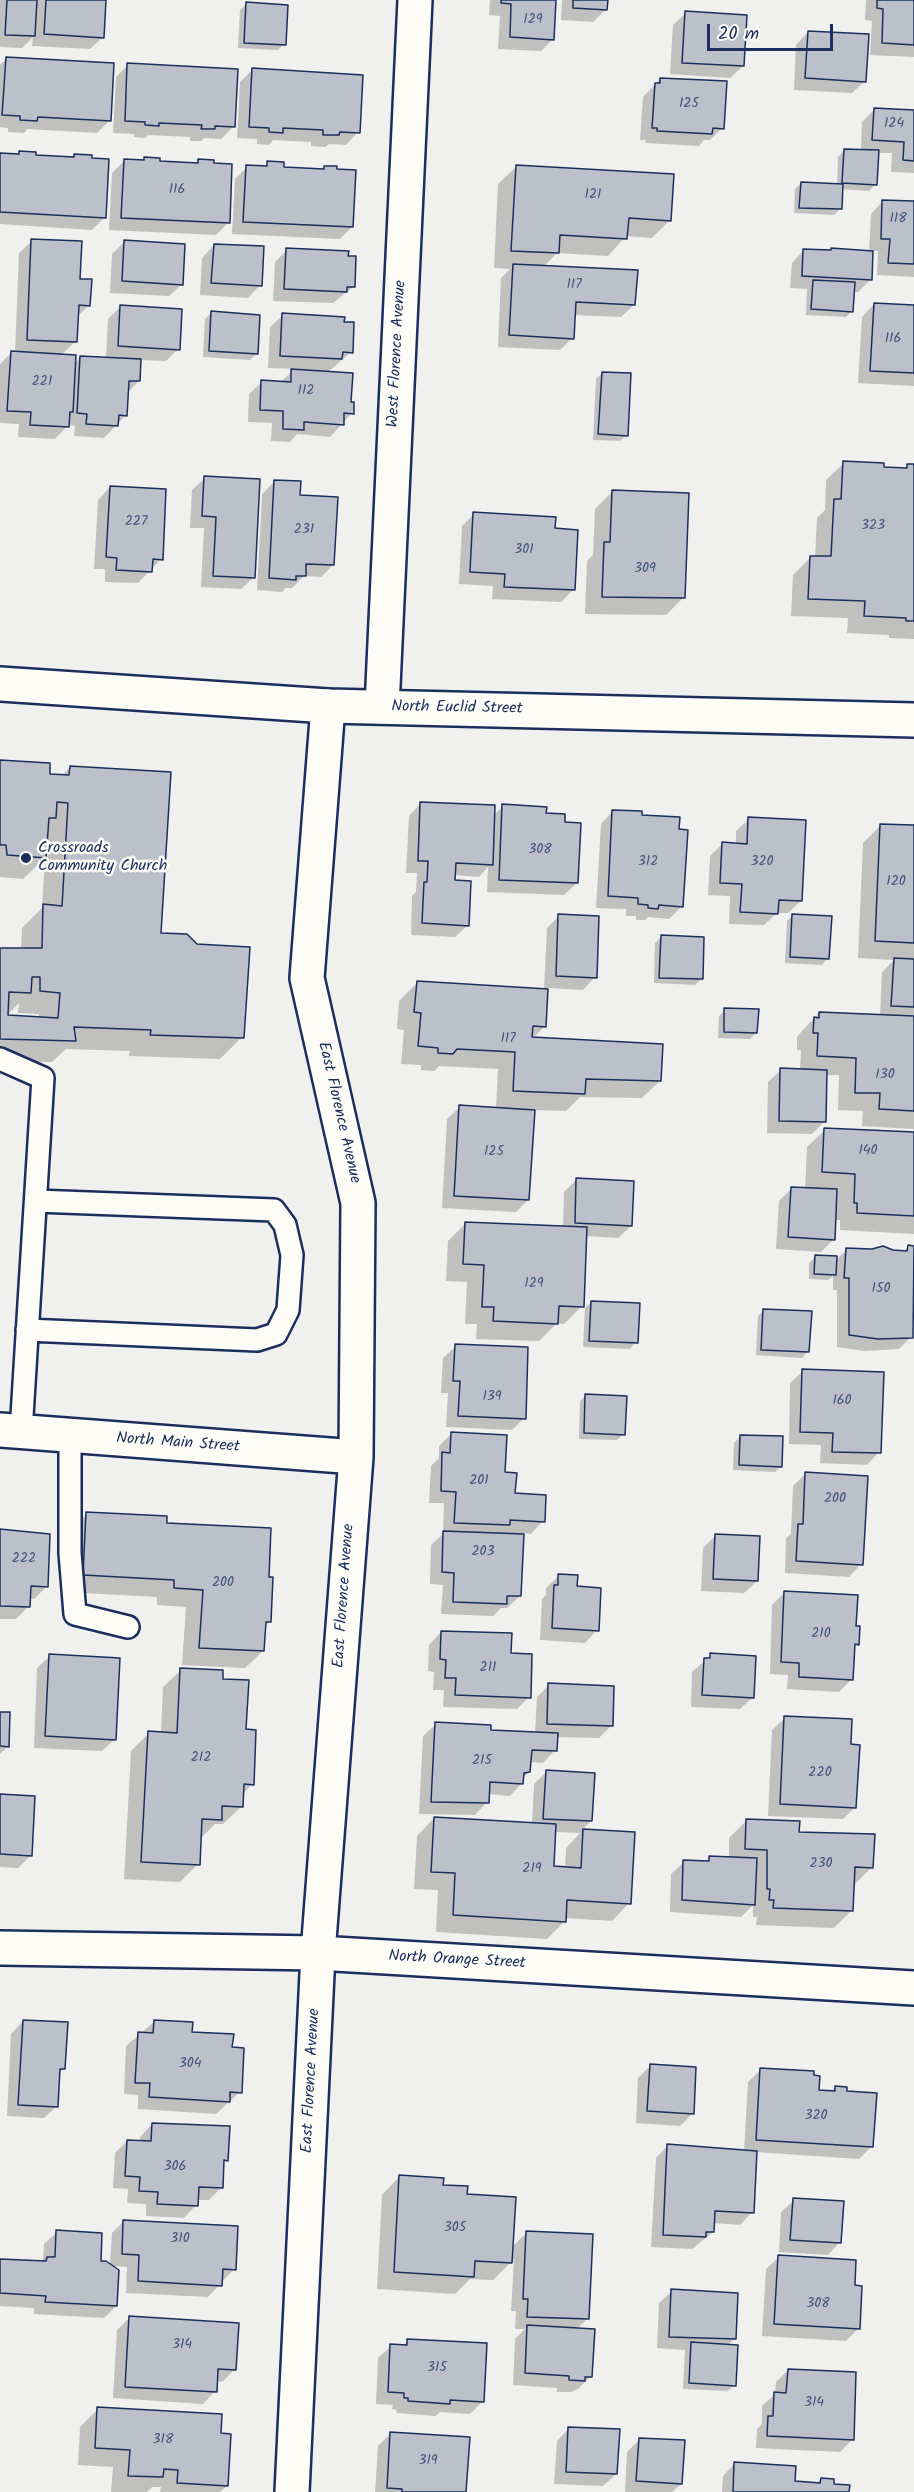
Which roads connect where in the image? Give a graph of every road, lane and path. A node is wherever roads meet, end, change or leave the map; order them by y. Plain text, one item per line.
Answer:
1 (415, 0) edge
2 (0, 684) edge
3 (328, 706) junction
4 (382, 707) junction
5 (914, 720) edge
6 (0, 1059) edge
7 (36, 1202) junction
8 (27, 1330) junction
9 (10, 1431) edge
10 (70, 1436) junction
11 (356, 1457) junction
12 (128, 1627) dead end
13 (0, 1948) edge
14 (318, 1953) junction
15 (914, 1988) edge
16 (292, 2492) edge

1 - 4 street, West Florence Avenue
2 - 3 street, North Euclid Street
3 - 4 street, North Euclid Street
3 - 11 street, East Florence Avenue
4 - 5 street, North Euclid Street
6 - 7 lane
7 - 8 lane
7 - 8 lane
8 - 9 lane
9 - 10 street, North Main Street
10 - 11 street, North Main Street
10 - 12 lane
11 - 14 street, East Florence Avenue
13 - 14 street, North Orange Street
14 - 15 street, North Orange Street
14 - 16 street, East Florence Avenue

